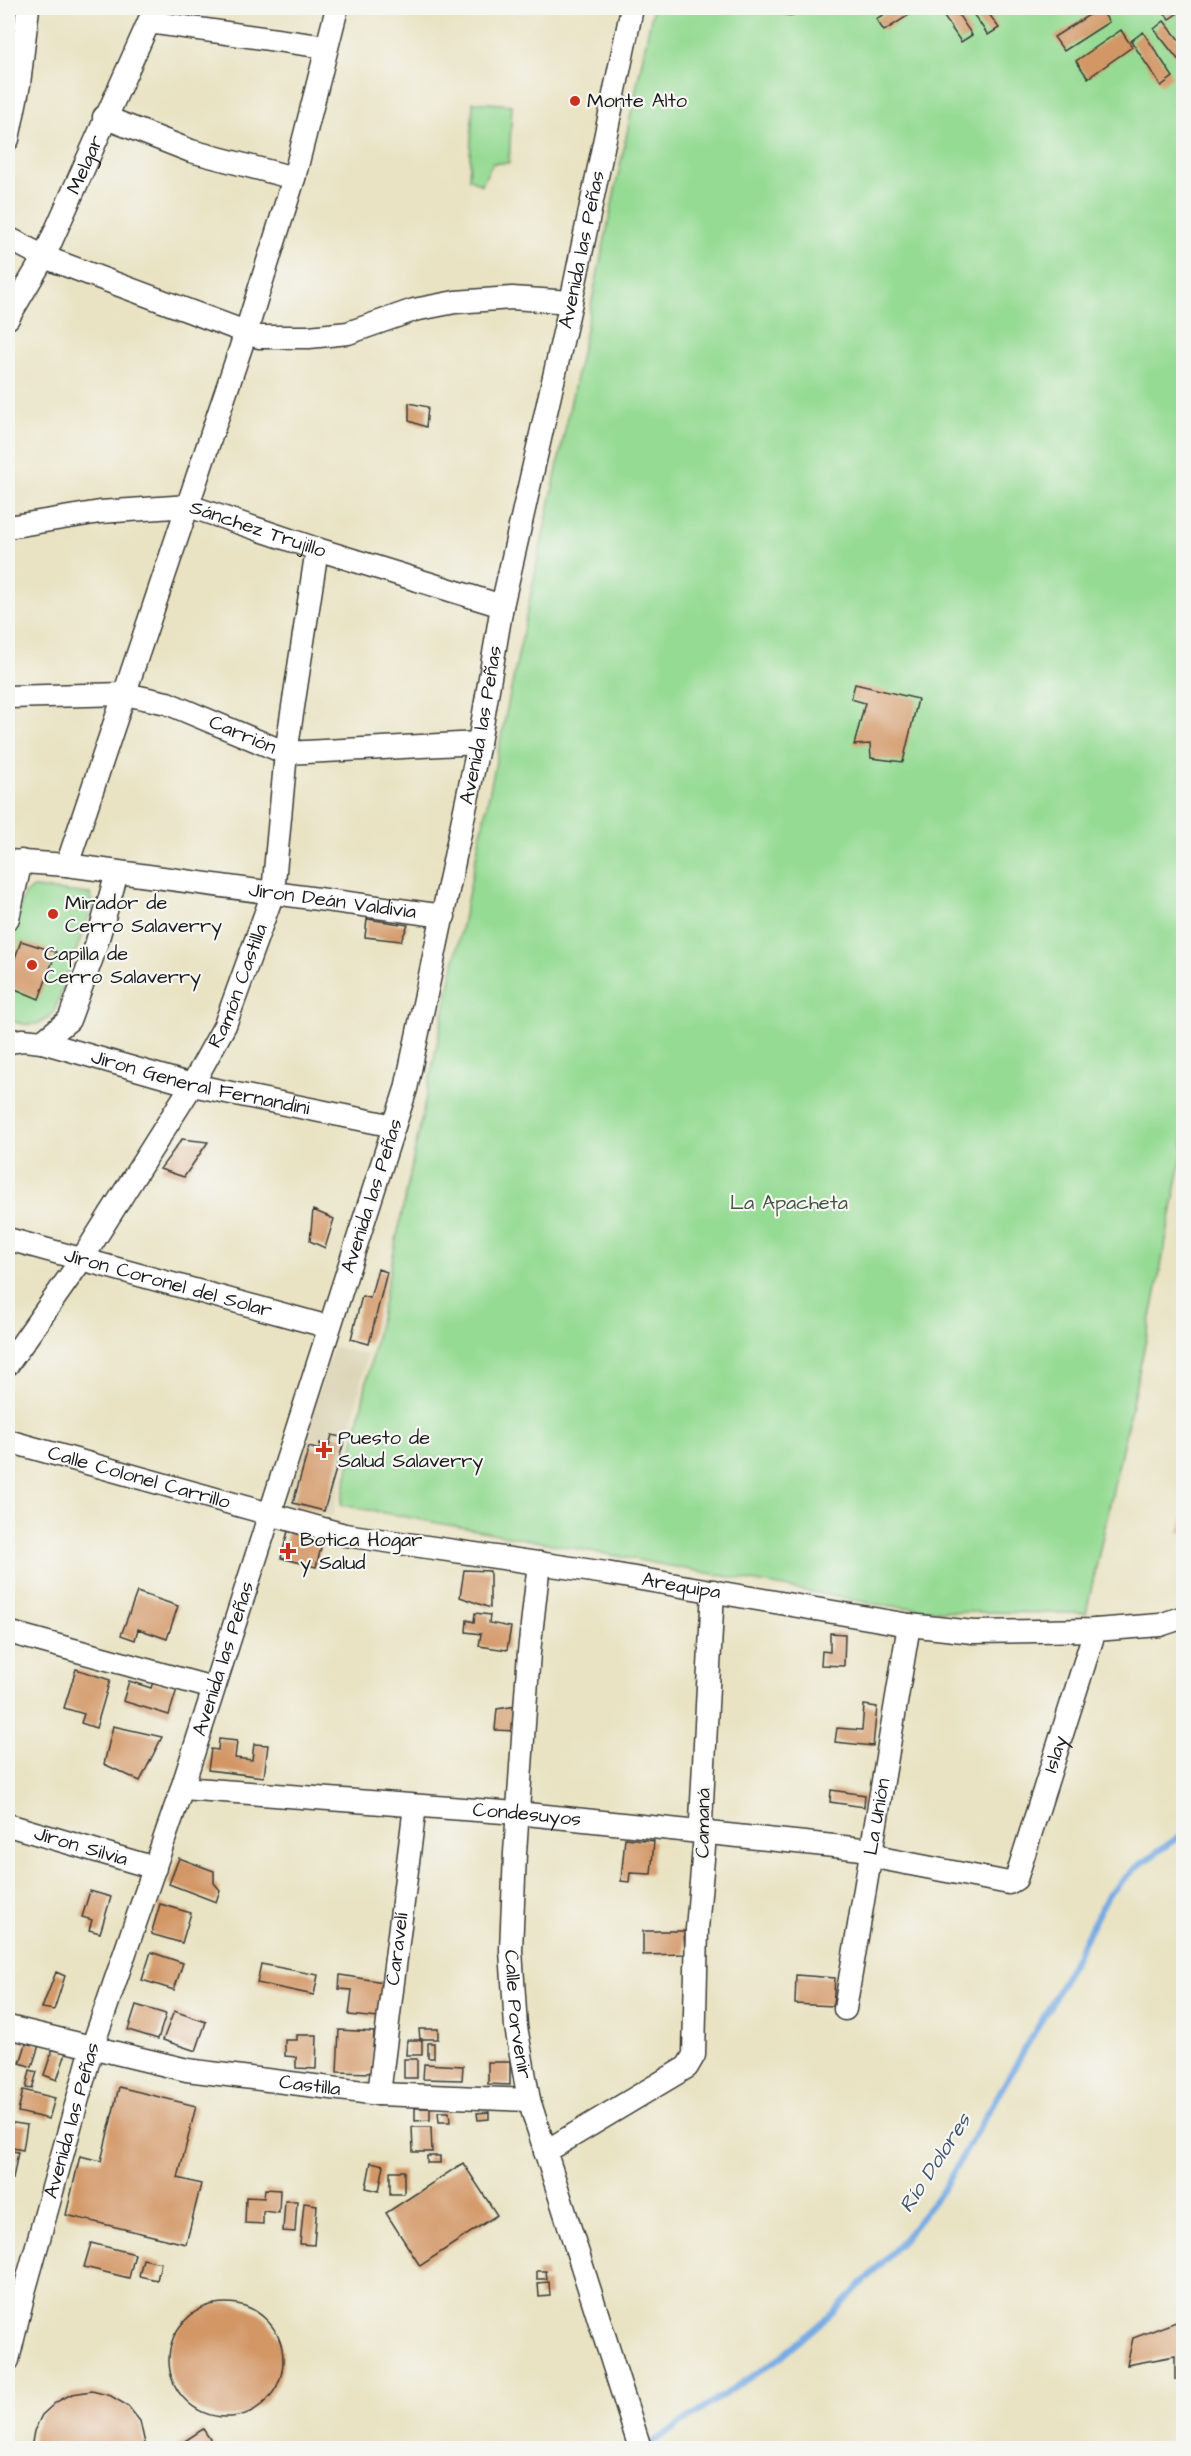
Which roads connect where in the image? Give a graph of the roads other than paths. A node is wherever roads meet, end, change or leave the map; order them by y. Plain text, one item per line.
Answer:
1 (28, 8) edge
2 (337, 8) edge
3 (632, 8) edge
4 (152, 15) edge
5 (326, 47) junction
6 (104, 117) junction
7 (8, 139) edge
8 (294, 178) junction
9 (8, 238) edge
10 (44, 256) junction
11 (571, 302) junction
12 (8, 318) edge
13 (246, 332) junction
14 (189, 506) junction
15 (8, 527) edge
16 (317, 549) junction
17 (502, 606) junction
18 (124, 694) junction
19 (8, 697) edge
20 (479, 742) junction
21 (286, 753) junction
22 (14, 861) edge
23 (67, 865) junction
24 (117, 873) junction
25 (273, 893) junction
26 (444, 916) junction
27 (8, 918) edge
28 (8, 1042) edge
29 (42, 1042) junction
30 (192, 1085) junction
31 (394, 1126) junction
32 (8, 1239) edge
33 (82, 1259) junction
34 (329, 1327) junction
35 (8, 1364) edge
36 (8, 1441) edge
37 (271, 1515) junction
38 (539, 1563) junction
39 (713, 1590) junction
40 (1184, 1617) edge
41 (909, 1625) junction
42 (1095, 1630) junction
43 (8, 1632) edge
44 (213, 1689) junction
45 (182, 1788) junction
46 (415, 1806) junction
47 (517, 1813) junction
48 (8, 1825) edge
49 (705, 1834) junction
50 (872, 1850) junction
51 (155, 1868) junction
52 (1016, 1879) joint
53 (845, 2009) dead end
54 (8, 2027) edge
55 (92, 2048) junction
56 (379, 2094) junction
57 (529, 2100) junction
58 (545, 2152) junction
59 (8, 2360) edge
60 (640, 2448) edge

1 - 7 street
2 - 5 street
3 - 11 street, Avenida las Peñas
4 - 5 street
4 - 6 street, Melgar
5 - 8 street
6 - 8 street
6 - 10 street, Melgar
8 - 13 street
9 - 10 street
10 - 12 street, Melgar
10 - 13 street
11 - 13 street
11 - 17 street, Avenida las Peñas
13 - 14 street
14 - 15 street, Sánchez Trujillo
14 - 16 street, Sánchez Trujillo
14 - 18 street
16 - 17 street, Sánchez Trujillo
16 - 21 street, Ramón Castilla
17 - 20 street, Avenida las Peñas
18 - 19 street, Carrión
18 - 21 street, Carrión
18 - 23 street
20 - 21 street, Carrión
20 - 26 street, Avenida las Peñas
21 - 25 street, Ramón Castilla
22 - 23 street, Jiron Deán Valdivia
22 - 27 street
23 - 24 street, Jiron Deán Valdivia
24 - 25 street, Jiron Deán Valdivia
24 - 29 street
25 - 26 street, Jiron Deán Valdivia
25 - 30 street, Ramón Castilla
26 - 31 street, Avenida las Peñas
28 - 29 street, Jiron General Fernandini
29 - 30 street, Jiron General Fernandini
30 - 31 street, Jiron General Fernandini
30 - 33 street, Ramón Castilla
31 - 34 street, Avenida las Peñas
32 - 33 street, Jiron Coronel del Solar
33 - 34 street, Jiron Coronel del Solar
33 - 35 street, Ramón Castilla
34 - 37 street, Avenida las Peñas
36 - 37 street, Calle Colonel Carrillo
37 - 38 street, Arequipa
37 - 44 street, Avenida las Peñas
38 - 39 street, Arequipa
38 - 47 street, Calle Porvenir
39 - 41 street, Arequipa
39 - 49 street, Camaná
40 - 42 street, Arequipa
41 - 42 street, Arequipa
41 - 50 street, La Unión
42 - 52 street, Islay
43 - 44 street
44 - 45 street, Avenida las Peñas
45 - 46 street, Condesuyos
45 - 51 street, Avenida las Peñas
46 - 47 street, Condesuyos
46 - 56 street, Caravelí
47 - 49 street, Condesuyos
47 - 57 street, Calle Porvenir
48 - 51 street, Jiron Silvia
49 - 50 street, Condesuyos
49 - 58 street, Camaná
50 - 52 street, Condesuyos
50 - 53 street, La Unión
51 - 55 street, Avenida las Peñas
54 - 55 street, Castilla
55 - 56 street, Castilla
55 - 59 street, Avenida las Peñas
56 - 57 street, Castilla
57 - 58 street, Calle Porvenir
58 - 60 street, Calle Porvenir

